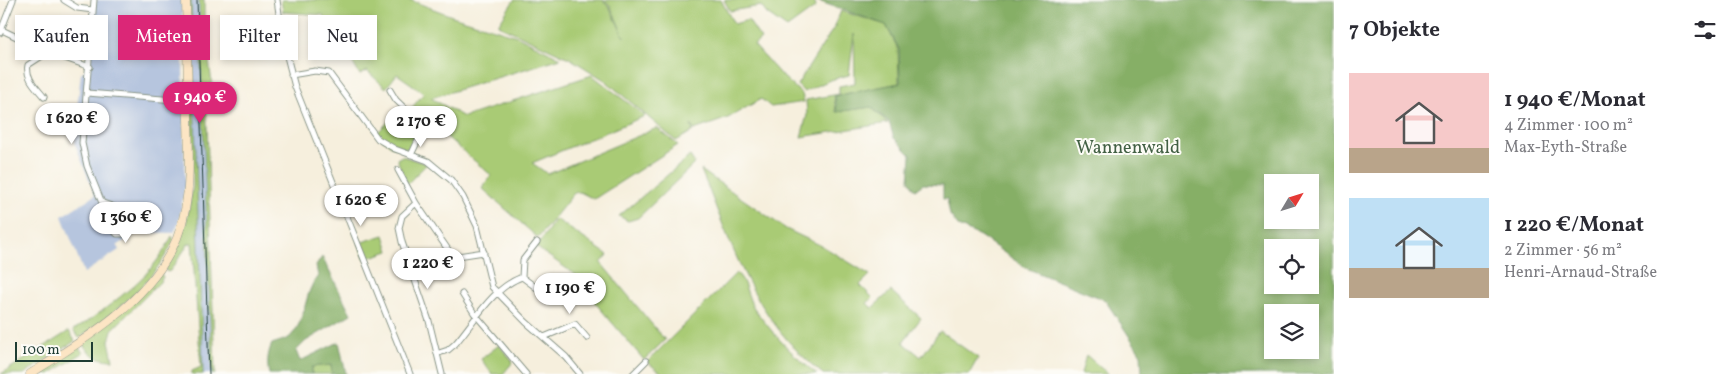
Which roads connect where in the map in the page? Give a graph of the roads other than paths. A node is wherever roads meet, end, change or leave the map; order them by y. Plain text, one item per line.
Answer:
1 (13, 0) edge
2 (64, 0) edge
3 (94, 0) edge
4 (186, 0) edge
5 (277, 0) edge
6 (93, 10) junction
7 (1, 32) edge
8 (15, 38) edge
9 (36, 60) edge
10 (70, 60) edge
11 (90, 67) junction
12 (291, 75) junction
13 (390, 90) dead end
14 (87, 93) junction
15 (44, 97) dead end
16 (188, 101) junction
17 (411, 155) junction
18 (398, 170) dead end
19 (103, 203) junction
20 (416, 203) junction
21 (537, 242) dead end
22 (484, 252) junction
23 (522, 277) junction
24 (538, 289) dead end
25 (496, 292) junction
26 (462, 294) dead end
27 (477, 317) junction
28 (544, 337) junction
29 (587, 338) dead end
30 (438, 353) junction
31 (646, 361) dead end
32 (30, 374) edge
33 (410, 374) edge
34 (442, 374) edge
35 (526, 374) edge
36 (580, 374) edge
37 (633, 374) edge

1 - 7 street
2 - 6 street
3 - 6 street
4 - 16 street
5 - 12 street
6 - 11 street
7 - 8 street
9 - 15 street
10 - 11 street
11 - 14 street
12 - 17 street
12 - 33 street
13 - 17 street
14 - 16 street
14 - 19 street
16 - 32 street
17 - 22 street
18 - 20 street
19 - 19 street
20 - 22 street
20 - 30 street
21 - 23 street
22 - 25 street
23 - 24 street
23 - 25 street
25 - 27 street
25 - 28 street
26 - 27 street
27 - 30 street
27 - 35 street
28 - 29 street
28 - 36 street
30 - 34 street
31 - 37 street

